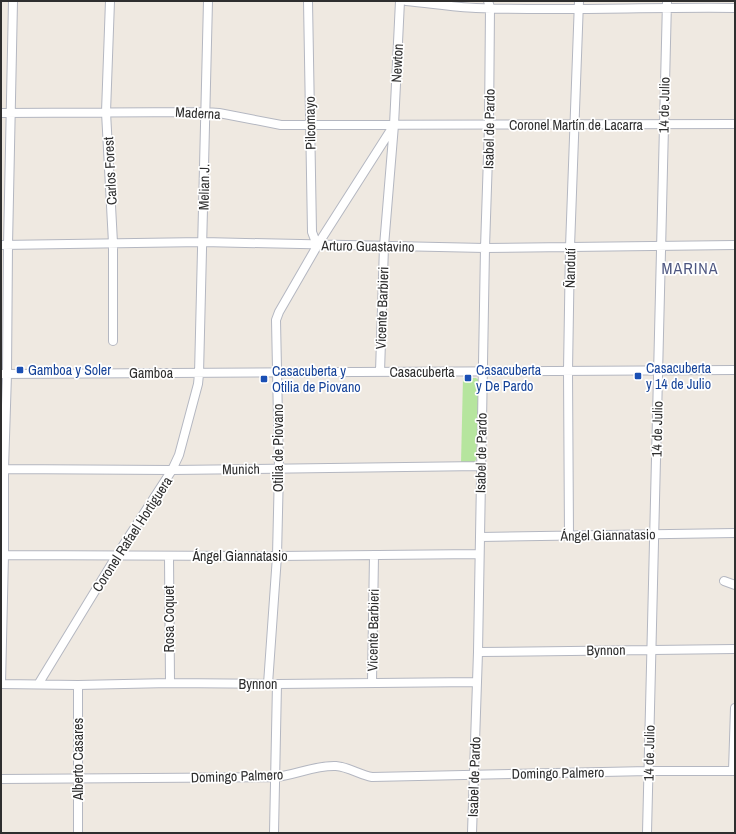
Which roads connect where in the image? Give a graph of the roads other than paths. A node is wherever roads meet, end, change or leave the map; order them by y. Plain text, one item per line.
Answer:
1 (13, 1) edge
2 (110, 1) edge
3 (208, 1) edge
4 (308, 1) edge
5 (400, 1) edge
6 (406, 1) edge
7 (477, 4) edge
8 (489, 4) edge
9 (666, 4) edge
10 (579, 5) edge
11 (735, 8) edge
12 (106, 112) junction
13 (205, 112) junction
14 (1, 113) edge
15 (12, 113) junction
16 (574, 124) junction
17 (735, 124) edge
18 (394, 125) junction
19 (664, 125) junction
20 (310, 126) junction
21 (489, 126) junction
22 (203, 242) junction
23 (113, 243) junction
24 (4, 245) edge
25 (318, 245) junction
26 (661, 245) junction
27 (735, 245) edge
28 (384, 246) junction
29 (570, 247) junction
30 (485, 248) junction
31 (113, 341) dead end
32 (735, 370) edge
33 (568, 371) junction
34 (658, 371) junction
35 (380, 372) junction
36 (483, 372) junction
37 (278, 373) junction
38 (4, 374) edge
39 (199, 374) junction
40 (481, 466) junction
41 (2, 469) edge
42 (279, 469) junction
43 (172, 470) junction
44 (735, 533) edge
45 (655, 534) junction
46 (569, 536) junction
47 (480, 537) junction
48 (374, 554) junction
49 (479, 554) junction
50 (2, 555) edge
51 (117, 555) junction
52 (169, 556) junction
53 (277, 556) junction
54 (724, 581) dead end
55 (735, 586) edge
56 (651, 649) junction
57 (735, 649) edge
58 (478, 652) junction
59 (372, 682) junction
60 (476, 682) junction
61 (39, 683) junction
62 (170, 683) junction
63 (1, 684) edge
64 (272, 684) junction
65 (78, 685) junction
66 (734, 708) edge
67 (649, 771) junction
68 (734, 771) edge
69 (474, 775) junction
70 (275, 777) junction
71 (78, 778) junction
72 (1, 779) edge
73 (78, 833) edge
74 (274, 833) edge
75 (472, 833) edge
76 (647, 833) edge

1 - 15 street
2 - 12 street, Carlos Forest
3 - 13 street, Melian J.
4 - 20 street, Pilcomayo
5 - 18 street, Newton
6 - 7 street
7 - 8 street
8 - 10 street
8 - 21 street, Isabel de Pardo
9 - 10 street
9 - 11 street
9 - 19 street, 14 de Julio
10 - 16 street, Ñandutí
12 - 13 street, Maderna
12 - 15 street, Maderna
12 - 23 street, Carlos Forest
13 - 20 street, Maderna
13 - 22 street, Melian J.
14 - 15 street, Maderna
15 - 24 street
16 - 19 street, Coronel Martín de Lacarra
16 - 21 street, Coronel Martín de Lacarra
16 - 29 street, Ñandutí
17 - 19 street, Coronel Martín de Lacarra
18 - 20 street, Maderna
18 - 21 street, Coronel Martín de Lacarra
18 - 25 street, Otilia de Piovano
18 - 28 street, Vicente Barbieri
19 - 26 street, 14 de Julio
20 - 25 street, Pilcomayo
21 - 30 street, Isabel de Pardo
22 - 23 street, Arturo Guastavino
22 - 25 street, Arturo Guastavino
22 - 39 street, Melian J.
23 - 24 street, Arturo Guastavino
23 - 31 street, Carlos Forest
24 - 38 street
25 - 28 street, Arturo Guastavino
25 - 37 street, Otilia de Piovano
26 - 27 street, Arturo Guastavino
26 - 29 street, Arturo Guastavino
26 - 34 street, 14 de Julio
28 - 30 street, Arturo Guastavino
28 - 35 street, Vicente Barbieri
29 - 30 street, Arturo Guastavino
29 - 33 street, Ñandutí
30 - 36 street, Isabel de Pardo
32 - 34 street, Casacuberta
33 - 34 street, Casacuberta
33 - 36 street, Casacuberta
33 - 46 street, Ñandutí
34 - 45 street, 14 de Julio
35 - 36 street, Casacuberta
35 - 37 street, Casacuberta
36 - 40 street, Isabel de Pardo
37 - 39 street, Gamboa
37 - 42 street, Otilia de Piovano
38 - 39 street, Gamboa
38 - 41 street
39 - 43 street, Coronel Rafael Hortiguera
40 - 42 street, Munich
40 - 47 street, Isabel de Pardo
41 - 43 street, Munich
41 - 50 street
42 - 43 street, Munich
42 - 53 street, Otilia de Piovano
43 - 51 street, Coronel Rafael Hortiguera
44 - 45 street, Ángel Giannatasio
45 - 46 street, Ángel Giannatasio
45 - 56 street, 14 de Julio
46 - 47 street, Ángel Giannatasio
47 - 49 street, Isabel de Pardo
48 - 49 street, Ángel Giannatasio
48 - 53 street, Ángel Giannatasio
48 - 59 street, Vicente Barbieri
49 - 58 street, Isabel de Pardo
50 - 51 street, Ángel Giannatasio
50 - 63 street
51 - 52 street, Ángel Giannatasio
51 - 61 street, Coronel Rafael Hortiguera
52 - 53 street, Ángel Giannatasio
52 - 62 street, Rosa Coquet
53 - 64 street, Otilia de Piovano
54 - 55 street
56 - 57 street, Bynnon
56 - 58 street, Bynnon
56 - 67 street, 14 de Julio
58 - 60 street, Isabel de Pardo
59 - 60 street, Bynnon
59 - 64 street, Bynnon
60 - 69 street, Isabel de Pardo
61 - 63 street, Bynnon
61 - 65 street, Bynnon
62 - 64 street, Bynnon
62 - 65 street, Bynnon
64 - 70 street, Otilia de Piovano
65 - 71 street, Alberto Casares
66 - 68 street
67 - 68 street, Domingo Palmero
67 - 69 street, Domingo Palmero
67 - 76 street, 14 de Julio
69 - 70 street, Domingo Palmero
69 - 75 street, Isabel de Pardo
70 - 71 street, Domingo Palmero
70 - 74 street, Otilia de Piovano
71 - 72 street, Domingo Palmero
71 - 73 street, Alberto Casares

